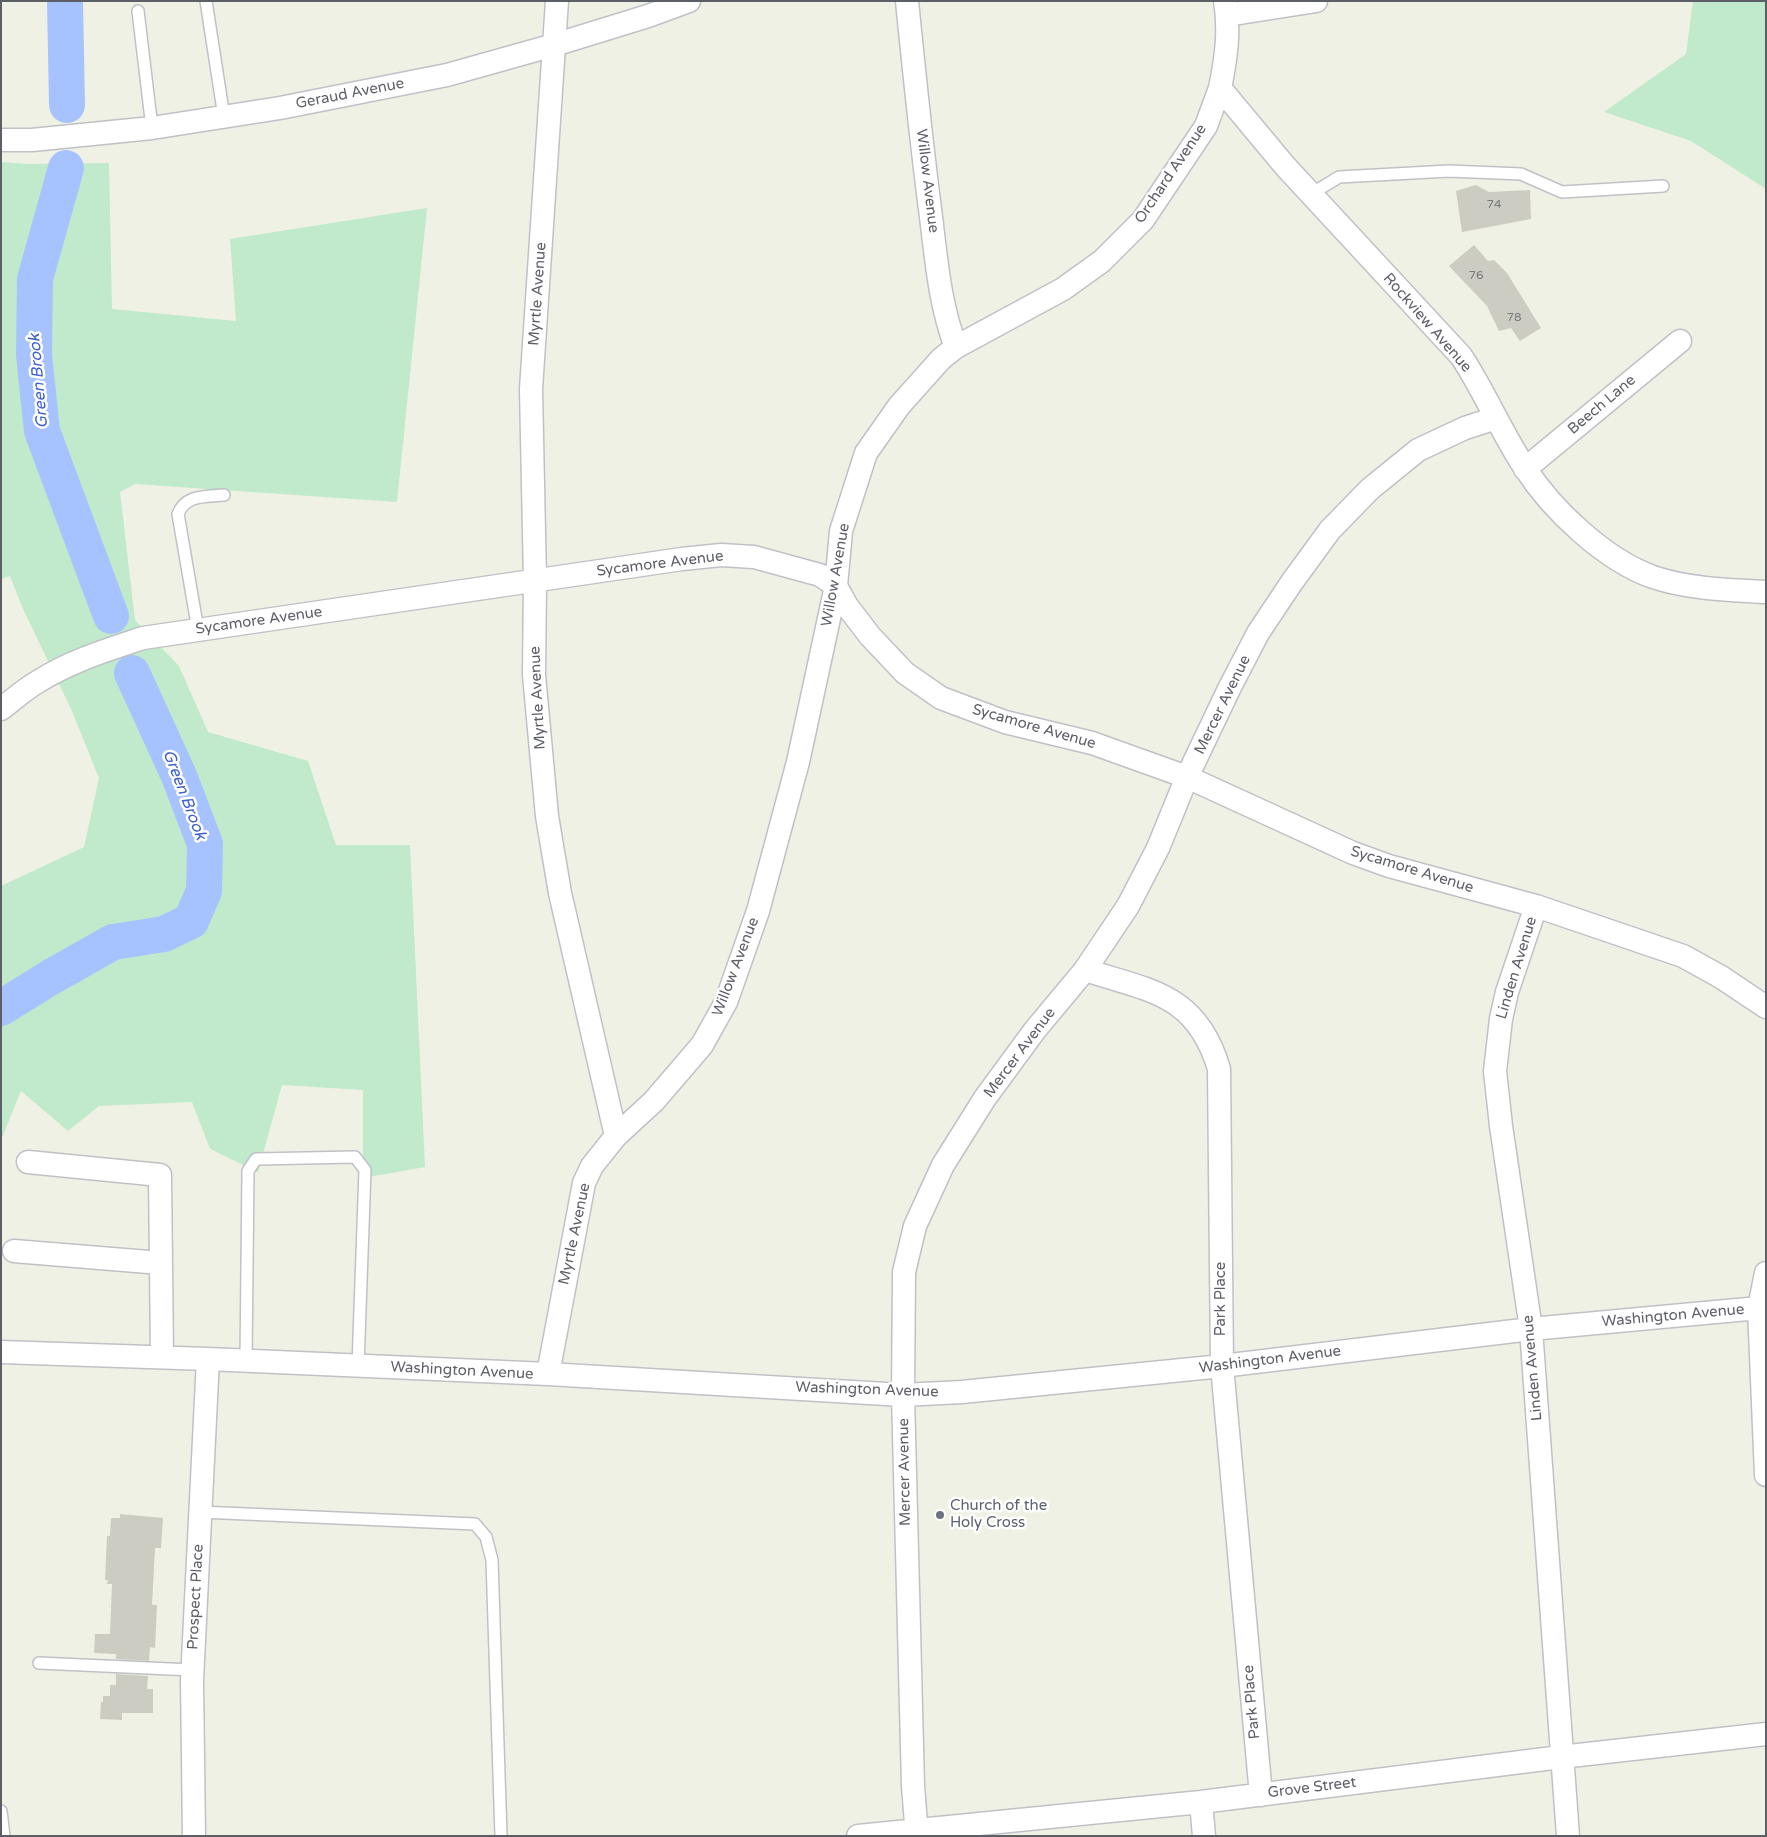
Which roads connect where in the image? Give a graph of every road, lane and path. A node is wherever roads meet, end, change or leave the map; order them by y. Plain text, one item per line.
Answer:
1 (206, 1) edge
2 (557, 1) edge
3 (689, 1) edge
4 (907, 1) edge
5 (1316, 1) edge
6 (1226, 8) edge
7 (138, 11) dead end
8 (554, 45) junction
9 (1220, 88) junction
10 (224, 117) junction
11 (152, 128) junction
12 (1, 140) edge
13 (1663, 186) dead end
14 (1311, 194) junction
15 (1680, 341) dead end
16 (956, 347) junction
17 (1496, 418) junction
18 (1525, 469) junction
19 (224, 495) dead end
20 (535, 581) junction
21 (836, 586) junction
22 (1766, 592) edge
23 (198, 630) junction
24 (1, 709) edge
25 (1187, 777) junction
26 (1536, 906) junction
27 (1085, 970) junction
28 (1766, 1007) edge
29 (616, 1136) junction
30 (28, 1162) dead end
31 (14, 1251) dead end
32 (161, 1263) junction
33 (1766, 1272) edge
34 (1759, 1308) junction
35 (1531, 1329) junction
36 (1, 1352) edge
37 (162, 1357) junction
38 (208, 1359) junction
39 (246, 1360) junction
40 (358, 1366) junction
41 (1222, 1366) junction
42 (548, 1374) junction
43 (903, 1395) junction
44 (1766, 1475) edge
45 (200, 1512) junction
46 (39, 1663) dead end
47 (192, 1670) junction
48 (1766, 1734) edge
49 (1561, 1757) junction
50 (1261, 1795) junction
51 (1201, 1802) junction
52 (1, 1811) edge
53 (917, 1833) edge
54 (4, 1836) edge
55 (194, 1836) edge
56 (501, 1836) edge
57 (858, 1836) edge
58 (1204, 1836) edge
59 (1568, 1836) edge

1 - 10 lane
2 - 8 street, Myrtle Avenue
3 - 8 street, Geraud Avenue
4 - 16 street, Willow Avenue
5 - 6 street
6 - 9 street
7 - 11 lane
8 - 10 street, Geraud Avenue
8 - 20 street, Myrtle Avenue
9 - 14 street, Rockview Avenue
9 - 16 street, Orchard Avenue
10 - 11 street, Geraud Avenue
11 - 12 street, Geraud Avenue
13 - 14 lane
14 - 17 street, Rockview Avenue
15 - 18 street, Beech Lane
16 - 21 street, Willow Avenue
17 - 18 street, Rockview Avenue
17 - 25 street, Mercer Avenue
18 - 22 street, Rockview Avenue
19 - 23 lane
20 - 21 street, Sycamore Avenue
20 - 23 street, Sycamore Avenue
20 - 29 street, Myrtle Avenue
21 - 25 street, Sycamore Avenue
21 - 29 street, Willow Avenue
23 - 24 street, Sycamore Avenue
25 - 26 street, Sycamore Avenue
25 - 27 street, Mercer Avenue
26 - 28 street, Sycamore Avenue
26 - 35 street, Linden Avenue
27 - 41 street, Park Place
27 - 43 street, Mercer Avenue
29 - 42 street, Myrtle Avenue
30 - 32 street
31 - 32 street
32 - 37 street
33 - 34 street
34 - 35 street, Washington Avenue
34 - 44 street
35 - 41 street, Washington Avenue
35 - 49 street, Linden Avenue
36 - 37 street, Washington Avenue
37 - 38 street, Washington Avenue
38 - 39 street, Washington Avenue
38 - 45 street, Prospect Place
39 - 40 street, Washington Avenue
39 - 40 lane
40 - 42 street, Washington Avenue
41 - 43 street, Washington Avenue
41 - 50 street, Park Place
42 - 43 street, Washington Avenue
43 - 53 street, Mercer Avenue
45 - 47 street, Prospect Place
45 - 56 lane
46 - 47 lane
47 - 55 street, Prospect Place
48 - 49 street, Grove Street
49 - 50 street, Grove Street
49 - 59 street, Linden Avenue
50 - 51 street, Grove Street
51 - 53 street, Grove Street
51 - 58 street
52 - 54 lane
53 - 57 street, Grove Street

